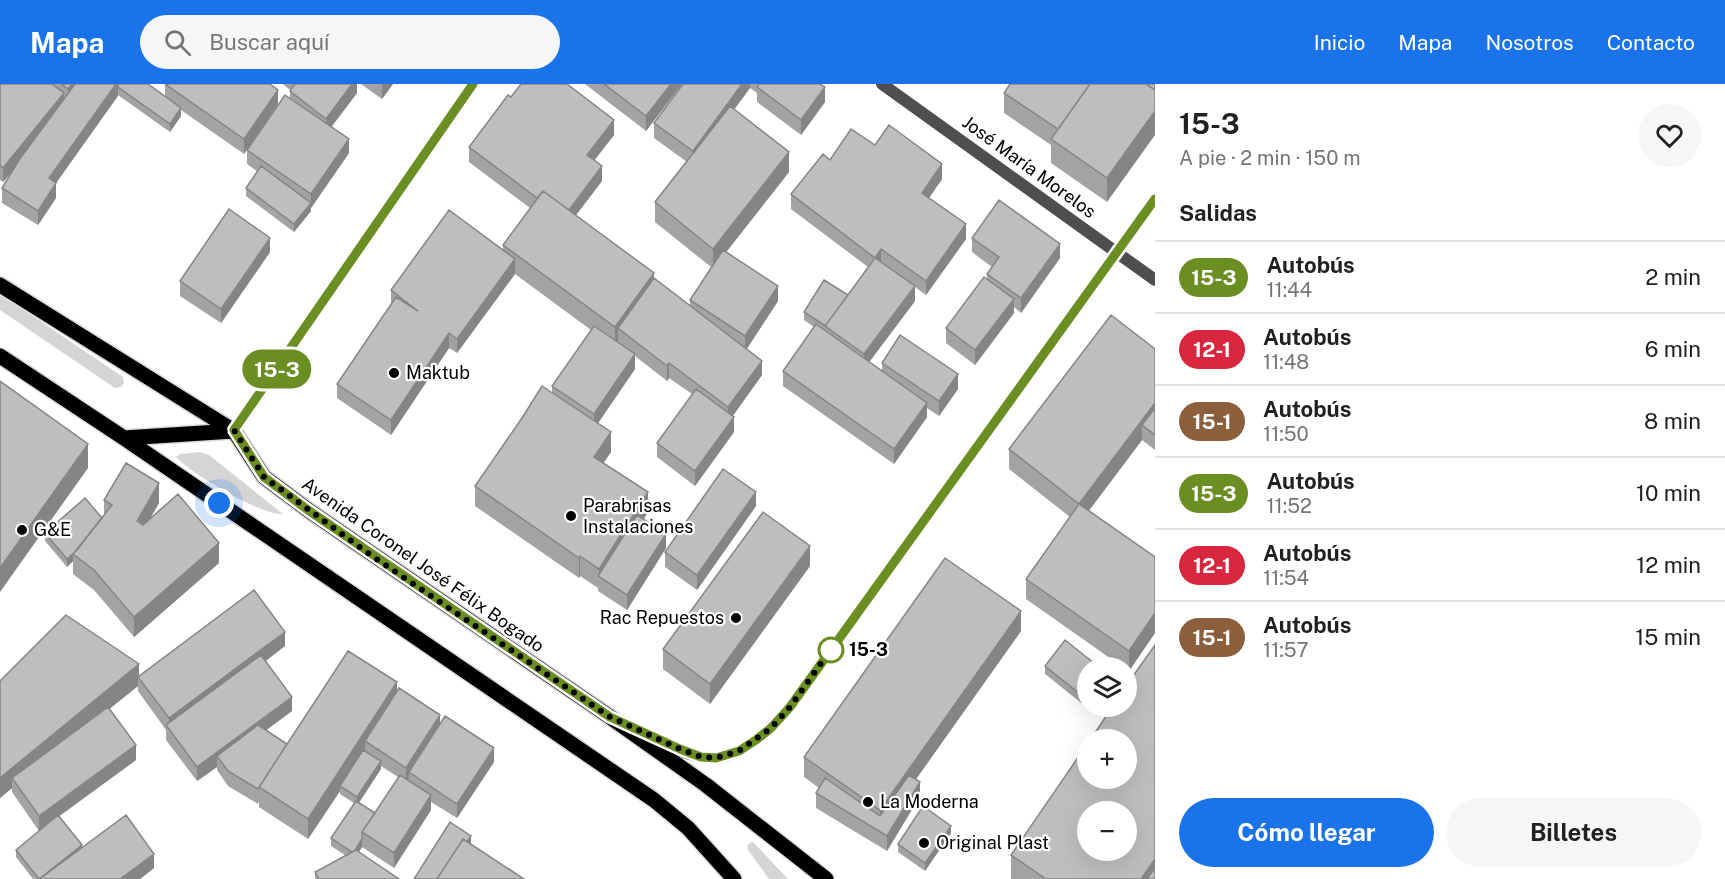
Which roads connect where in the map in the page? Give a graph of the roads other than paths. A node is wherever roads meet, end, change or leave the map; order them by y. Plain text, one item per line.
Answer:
1 (473, 84) edge
2 (882, 84) edge
3 (1155, 199) edge
4 (1116, 252) junction
5 (1155, 280) edge
6 (0, 285) edge
7 (0, 356) edge
8 (234, 430) junction
9 (124, 438) junction
10 (610, 717) junction
11 (734, 879) edge
12 (826, 879) edge

1 - 8 main road
2 - 4 street, José María Morelos
3 - 4 street
4 - 5 street, José María Morelos
4 - 10 street
6 - 8 main road, Avenida Coronel José Félix Bogado
7 - 9 main road
8 - 9 main road
8 - 10 main road, Avenida Coronel José Félix Bogado
9 - 11 main road
10 - 12 main road, Avenida Coronel José Félix Bogado

